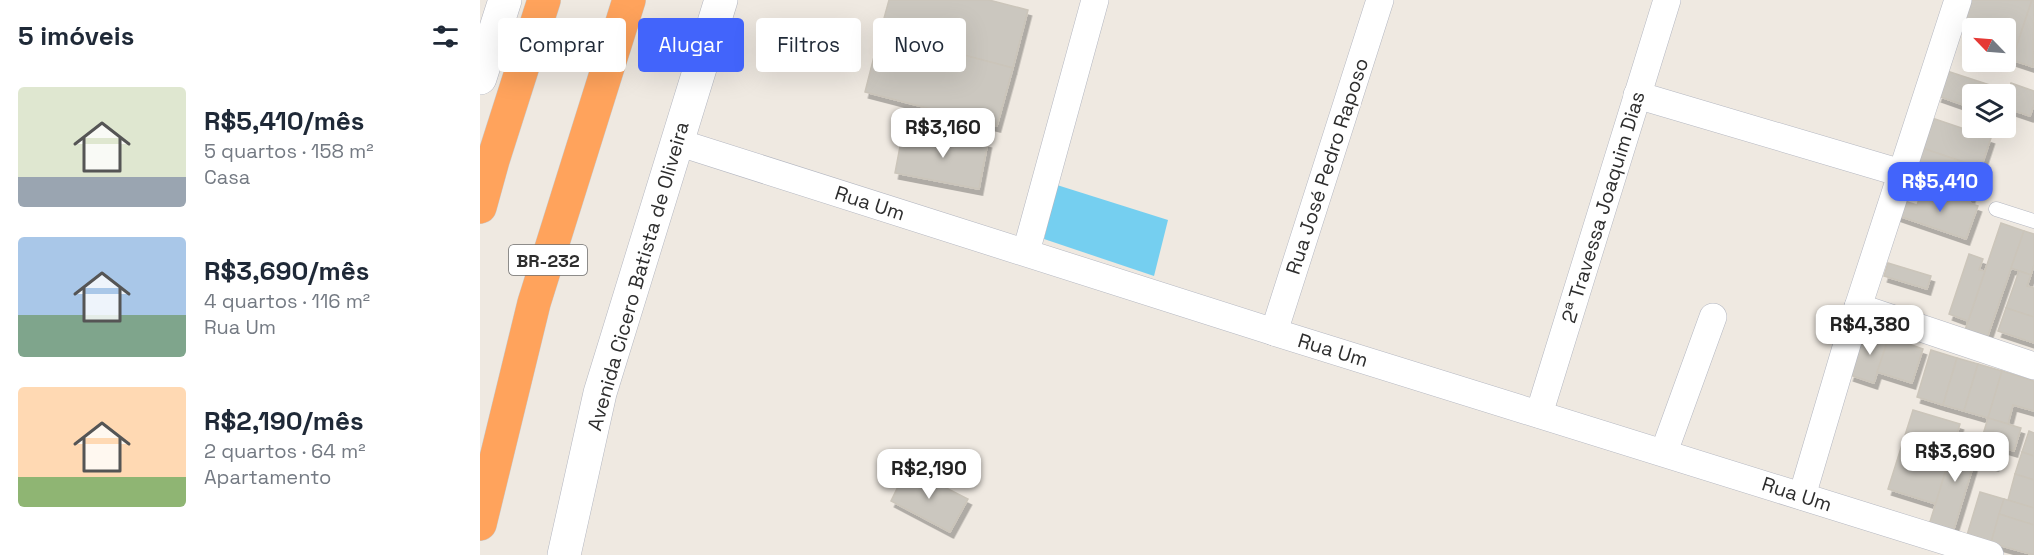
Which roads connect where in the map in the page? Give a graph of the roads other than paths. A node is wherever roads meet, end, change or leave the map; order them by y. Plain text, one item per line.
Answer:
1 (505, 0) edge
2 (544, 0) edge
3 (629, 0) edge
4 (721, 0) edge
5 (1095, 0) edge
6 (1380, 0) edge
7 (1667, 0) edge
8 (1950, 2) edge
9 (480, 78) edge
10 (1636, 96) junction
11 (677, 142) junction
12 (1901, 174) junction
13 (480, 207) edge
14 (1996, 209) dead end
15 (2034, 221) edge
16 (1026, 252) junction
17 (1858, 306) junction
18 (1713, 317) dead end
19 (1274, 332) junction
20 (2034, 366) edge
21 (1539, 414) junction
22 (1664, 452) junction
23 (1802, 496) junction
24 (480, 524) edge
25 (564, 555) edge
26 (1990, 555) edge

1 - 9 main road
2 - 13 highway
3 - 24 highway, BR-232
4 - 11 main road, Avenida Cicero Batista de Oliveira
5 - 16 street
6 - 19 street, Rua José Pedro Raposo
7 - 10 street, 2ª Travessa Joaquim Dias
8 - 12 street
10 - 12 street
10 - 21 street, 2ª Travessa Joaquim Dias
11 - 16 street, Rua Um
11 - 25 main road, Avenida Cicero Batista de Oliveira
12 - 17 street
14 - 15 lane
16 - 19 street, Rua Um
17 - 20 street
17 - 23 street
18 - 22 street
19 - 21 street, Rua Um
21 - 22 street, Rua Um
22 - 23 street, Rua Um
23 - 26 street, Rua Um

